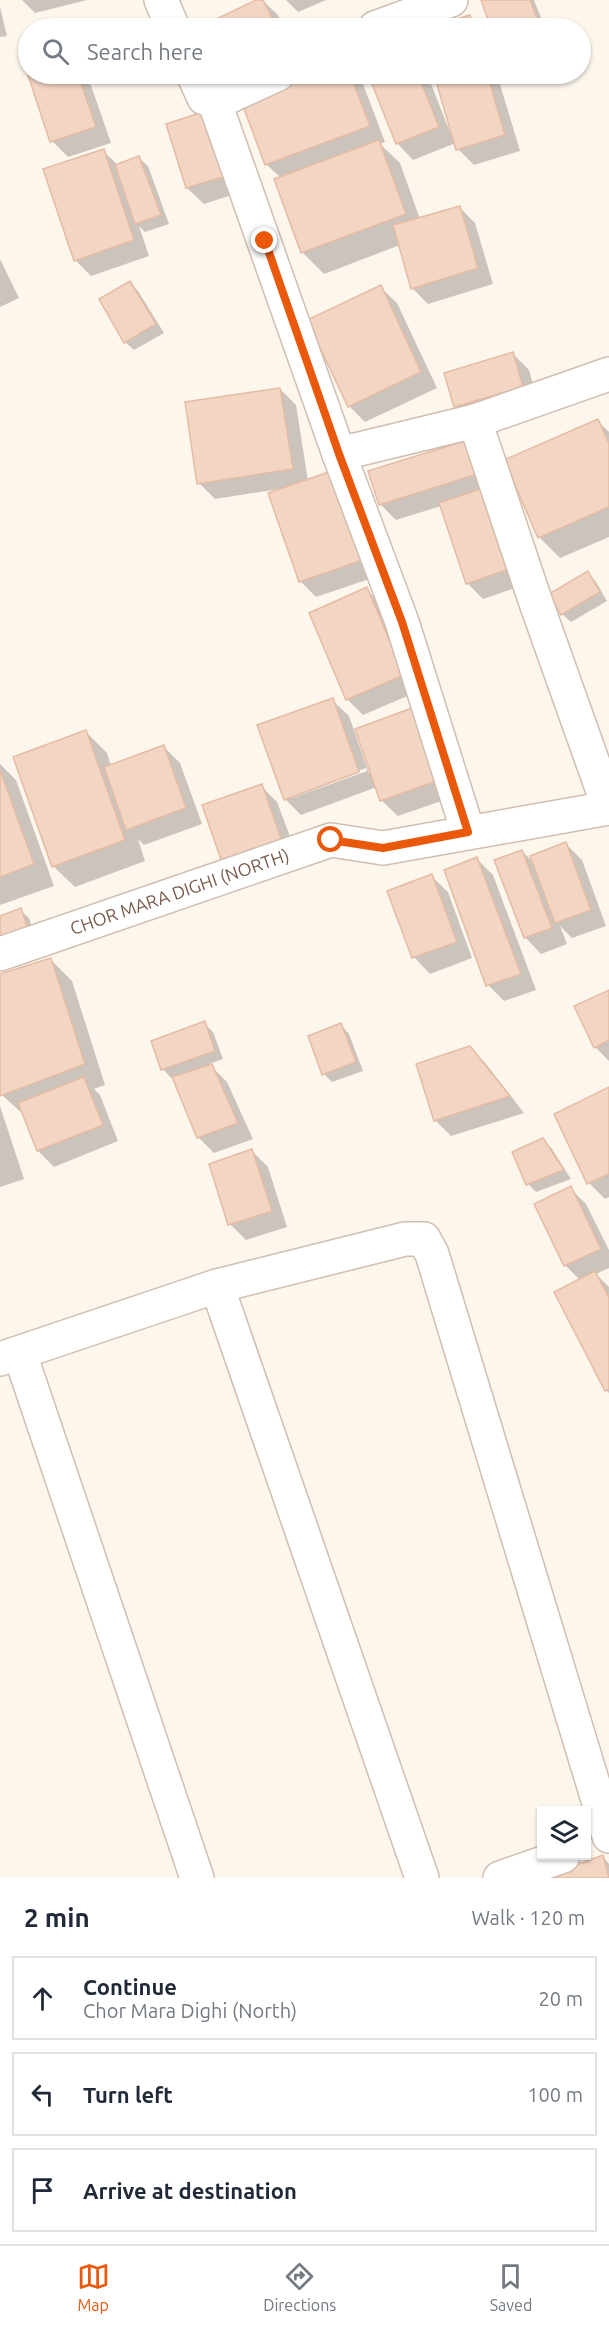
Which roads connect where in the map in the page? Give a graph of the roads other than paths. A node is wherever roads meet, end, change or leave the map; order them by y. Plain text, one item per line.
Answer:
1 (161, 0) edge
2 (451, 0) edge
3 (169, 18) edge
4 (402, 18) edge
5 (256, 84) edge
6 (609, 374) edge
7 (475, 421) junction
8 (339, 454) junction
9 (609, 808) edge
10 (468, 832) junction
11 (0, 954) edge
12 (217, 1286) junction
13 (10, 1356) edge
14 (609, 1838) edge
15 (591, 1845) edge
16 (552, 1860) edge
17 (197, 1878) edge
18 (422, 1878) edge
19 (500, 1878) edge

1 - 3 street
2 - 4 street
5 - 8 street
6 - 7 street
7 - 8 street
7 - 9 street
8 - 10 street
9 - 10 street, CHOR MARA DIGHI (NORTH)
10 - 11 street, CHOR MARA DIGHI (NORTH)
12 - 13 street
12 - 14 street
12 - 18 street
13 - 17 street
14 - 15 street
16 - 19 street

